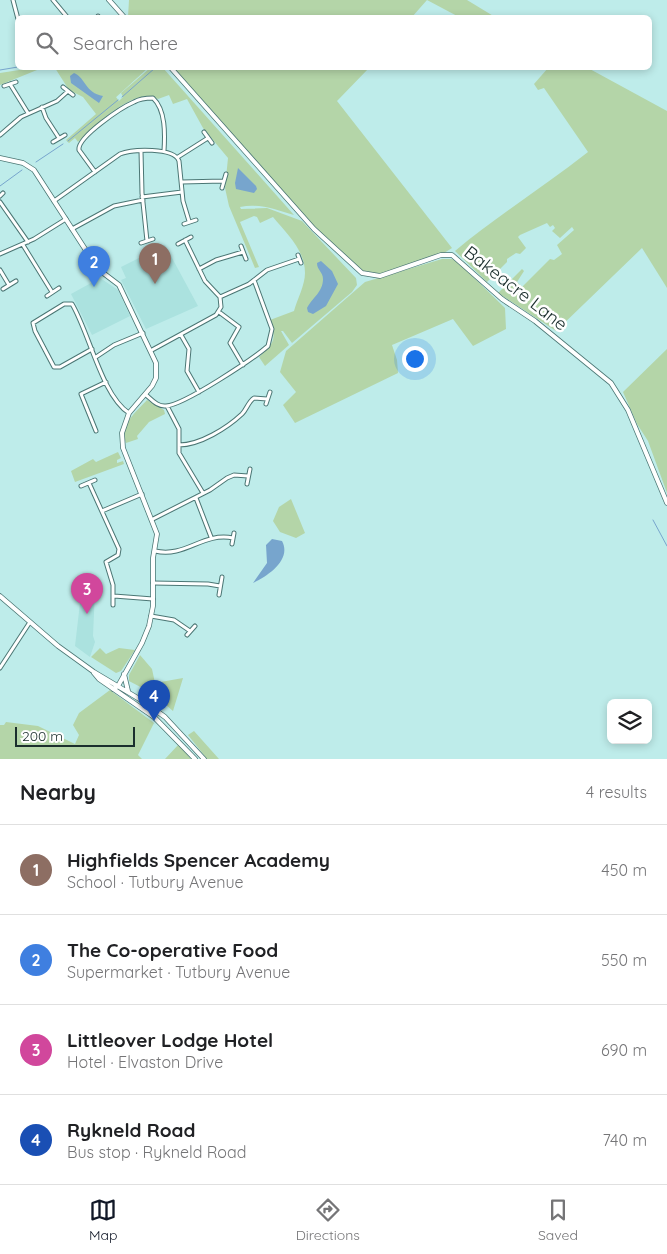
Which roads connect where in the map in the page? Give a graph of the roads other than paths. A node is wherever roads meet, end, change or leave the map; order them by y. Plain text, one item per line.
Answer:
1 (13, 0) edge
2 (52, 0) edge
3 (111, 2) edge
4 (17, 15) edge
5 (65, 15) edge
6 (122, 15) edge
7 (172, 70) edge
8 (16, 82) dead end
9 (10, 84) junction
10 (4, 86) dead end
11 (63, 87) dead end
12 (67, 92) junction
13 (73, 94) dead end
14 (42, 107) junction
15 (28, 113) junction
16 (204, 132) dead end
17 (0, 134) edge
18 (65, 135) dead end
19 (58, 138) junction
20 (208, 138) junction
21 (52, 142) dead end
22 (212, 143) dead end
23 (140, 151) junction
24 (164, 151) junction
25 (178, 157) junction
26 (0, 158) edge
27 (95, 172) junction
28 (226, 174) dead end
29 (223, 181) junction
30 (182, 182) junction
31 (222, 188) dead end
32 (182, 192) junction
33 (143, 199) junction
34 (54, 201) junction
35 (0, 202) edge
36 (66, 219) junction
37 (196, 220) dead end
38 (189, 221) junction
39 (184, 224) dead end
40 (72, 229) junction
41 (191, 237) dead end
42 (152, 238) dead end
43 (185, 240) junction
44 (147, 241) junction
45 (28, 242) junction
46 (141, 244) dead end
47 (178, 244) dead end
48 (23, 245) junction
49 (241, 246) dead end
50 (243, 252) junction
51 (0, 254) edge
52 (299, 259) dead end
53 (246, 260) dead end
54 (199, 269) junction
55 (0, 270) edge
56 (254, 280) junction
57 (16, 281) dead end
58 (9, 285) junction
59 (59, 288) dead end
60 (3, 289) dead end
61 (52, 292) junction
62 (47, 296) dead end
63 (220, 297) junction
64 (219, 312) junction
65 (143, 333) junction
66 (181, 334) junction
67 (92, 349) junction
68 (152, 350) junction
69 (96, 358) junction
70 (243, 365) junction
71 (106, 382) junction
72 (199, 392) junction
73 (270, 392) dead end
74 (146, 395) junction
75 (268, 399) junction
76 (266, 404) dead end
77 (167, 406) junction
78 (129, 414) junction
79 (96, 431) dead end
80 (179, 445) junction
81 (250, 469) dead end
82 (248, 476) junction
83 (95, 480) dead end
84 (89, 483) junction
85 (247, 484) dead end
86 (81, 486) dead end
87 (143, 493) junction
88 (204, 493) junction
89 (196, 498) junction
90 (667, 502) edge
91 (102, 511) junction
92 (153, 519) junction
93 (234, 533) dead end
94 (211, 537) junction
95 (233, 538) junction
96 (232, 544) dead end
97 (155, 551) junction
98 (222, 578) dead end
99 (153, 583) junction
100 (220, 586) junction
101 (219, 595) dead end
102 (0, 596) edge
103 (114, 596) junction
104 (153, 599) junction
105 (113, 605) dead end
106 (151, 616) junction
107 (30, 622) junction
108 (196, 626) dead end
109 (190, 631) junction
110 (187, 635) dead end
111 (0, 668) edge
112 (124, 674) junction
113 (115, 686) junction
114 (130, 693) junction
115 (195, 759) edge
116 (204, 759) edge

1 - 4 street
2 - 5 street
3 - 6 street
7 - 90 street, Bakeacre Lane
8 - 9 street
9 - 10 street
9 - 15 street
11 - 12 street
12 - 13 street
12 - 14 street
14 - 15 street
14 - 19 street
15 - 17 street
16 - 20 street
18 - 19 street
19 - 21 street
20 - 22 street
20 - 25 street
23 - 24 street
23 - 27 street
23 - 33 street
24 - 25 street
24 - 27 street
25 - 30 street
26 - 34 street
27 - 34 street
28 - 29 street
29 - 30 street
29 - 31 street
30 - 32 street
32 - 33 street
32 - 38 street
33 - 40 street
33 - 44 street
34 - 36 street
35 - 45 street
36 - 40 street
36 - 45 street
37 - 38 street
38 - 39 street
40 - 65 street
41 - 43 street
42 - 44 street
43 - 47 street
43 - 54 street
44 - 46 street
45 - 48 street
48 - 51 street
48 - 61 street
49 - 50 street
50 - 53 street
50 - 54 street
52 - 56 street
54 - 63 street
55 - 58 street
56 - 63 street
56 - 70 street
57 - 58 street
58 - 60 street
59 - 61 street
61 - 62 street
63 - 64 street
64 - 66 street
64 - 70 street
65 - 68 street
65 - 69 street
66 - 68 street
66 - 72 street
67 - 67 street
67 - 69 street
68 - 74 street
69 - 71 street
70 - 72 street
71 - 78 street
71 - 79 street
72 - 77 street
73 - 75 street
74 - 77 street
74 - 78 street
75 - 76 street
75 - 80 street
77 - 80 street
78 - 87 street
80 - 88 street
81 - 82 street
82 - 85 street
82 - 88 street
83 - 84 street
84 - 86 street
84 - 91 street
87 - 91 street
87 - 92 street
88 - 89 street
89 - 92 street
89 - 94 street
91 - 103 street
92 - 97 street
93 - 95 street
94 - 95 street
94 - 97 street
95 - 96 street
97 - 99 street
98 - 100 street
99 - 100 street
99 - 104 street
100 - 101 street
102 - 107 street
103 - 104 street
103 - 105 street
104 - 106 street
106 - 109 street
106 - 112 street
107 - 111 street
107 - 113 street
108 - 109 street
109 - 110 street
112 - 113 street
112 - 114 street
113 - 114 street
113 - 115 street
114 - 116 street

